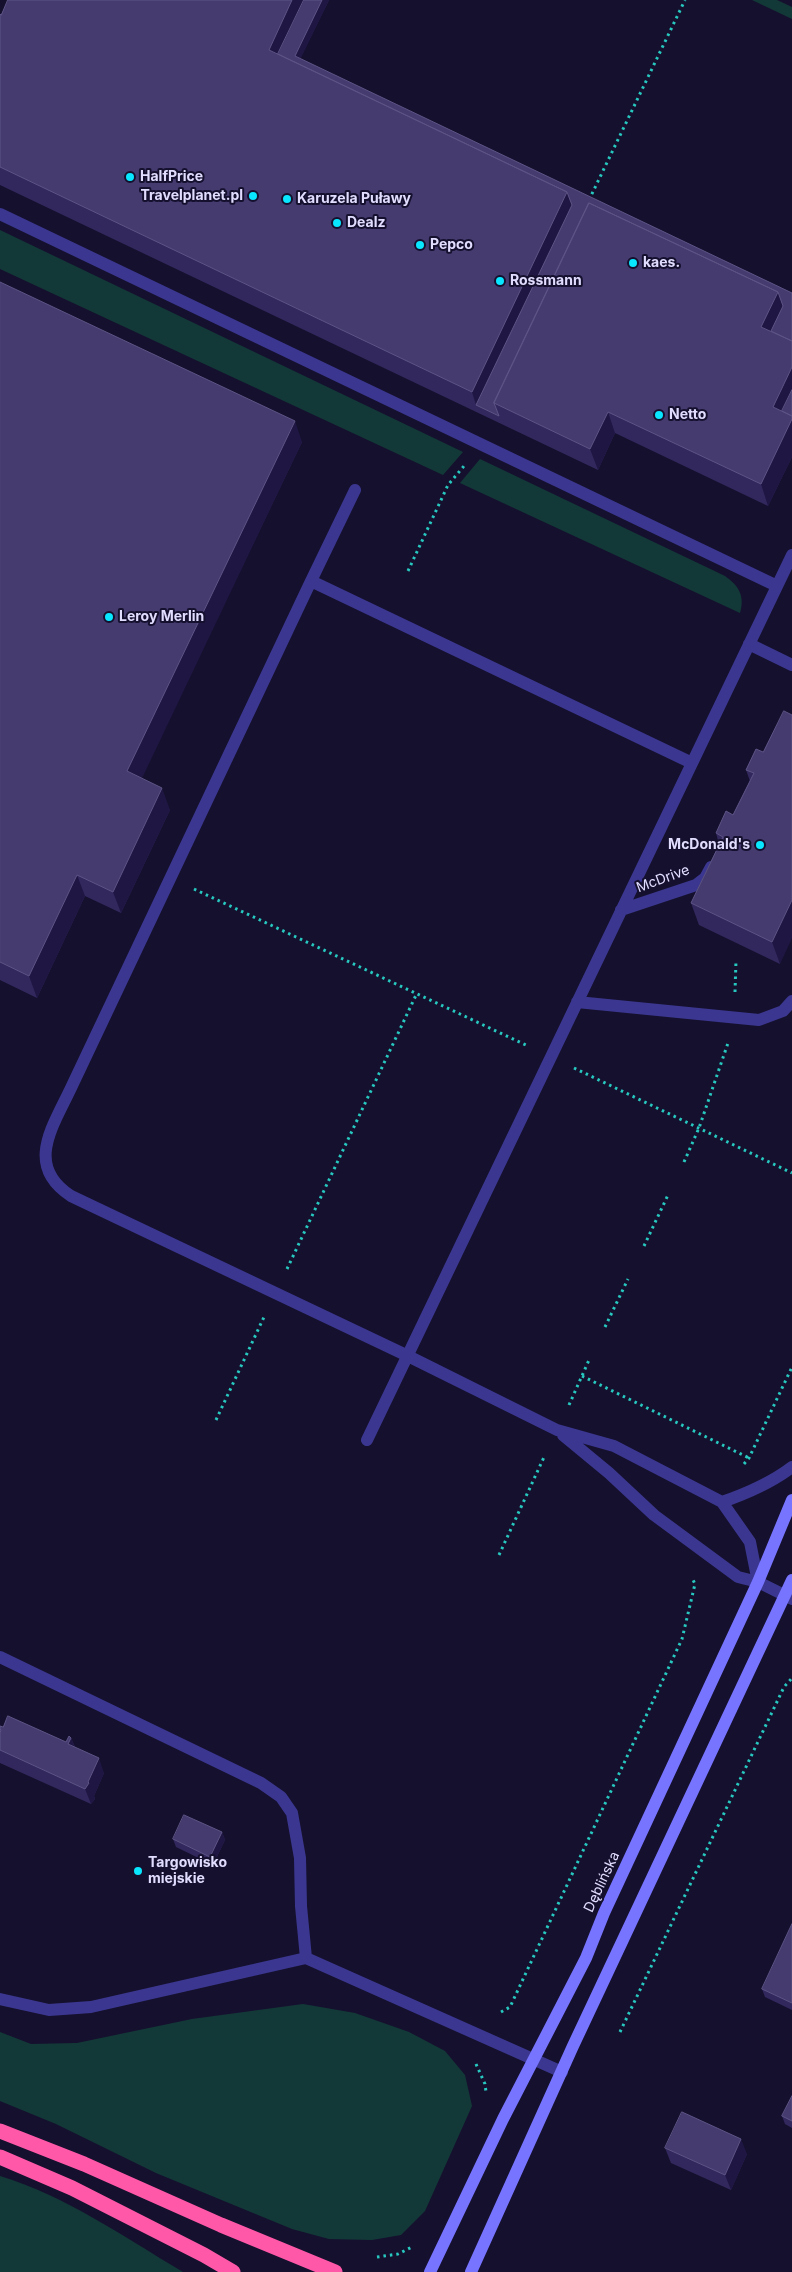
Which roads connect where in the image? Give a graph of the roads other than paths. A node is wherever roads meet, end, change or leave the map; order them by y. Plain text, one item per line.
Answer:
1 (0, 214) edge
2 (355, 490) dead end
3 (792, 555) edge
4 (311, 581) junction
5 (778, 586) junction
6 (749, 644) junction
7 (792, 665) edge
8 (692, 763) junction
9 (717, 853) edge
10 (621, 910) junction
11 (792, 1001) edge
12 (577, 1002) junction
13 (408, 1356) junction
14 (557, 1430) junction
15 (367, 1440) dead end
16 (792, 1466) edge
17 (792, 1500) edge
18 (722, 1502) junction
19 (792, 1580) edge
20 (758, 1582) junction
21 (788, 1597) edge
22 (0, 1658) edge
23 (306, 1958) junction
24 (0, 1999) edge
25 (535, 2059) junction
26 (562, 2072) junction
27 (0, 2131) edge
28 (0, 2156) edge
29 (233, 2272) edge
30 (335, 2272) edge
31 (430, 2272) edge
32 (471, 2272) edge

1 - 5 lane
2 - 4 lane
3 - 5 lane
4 - 8 lane
4 - 13 lane
5 - 6 lane
6 - 7 lane
6 - 8 lane
8 - 10 lane
9 - 10 lane, McDrive
10 - 12 lane
11 - 12 lane
12 - 13 lane
13 - 14 lane
13 - 15 lane
14 - 18 lane
14 - 20 lane
16 - 18 lane
17 - 20 main road, Dęblińska
18 - 20 lane
19 - 21 main road
20 - 21 lane
20 - 25 main road, Dęblińska
21 - 26 main road
22 - 23 lane
23 - 24 lane
23 - 25 lane
25 - 26 lane
25 - 31 main road, Dęblińska
26 - 32 main road
27 - 30 highway
28 - 29 highway

